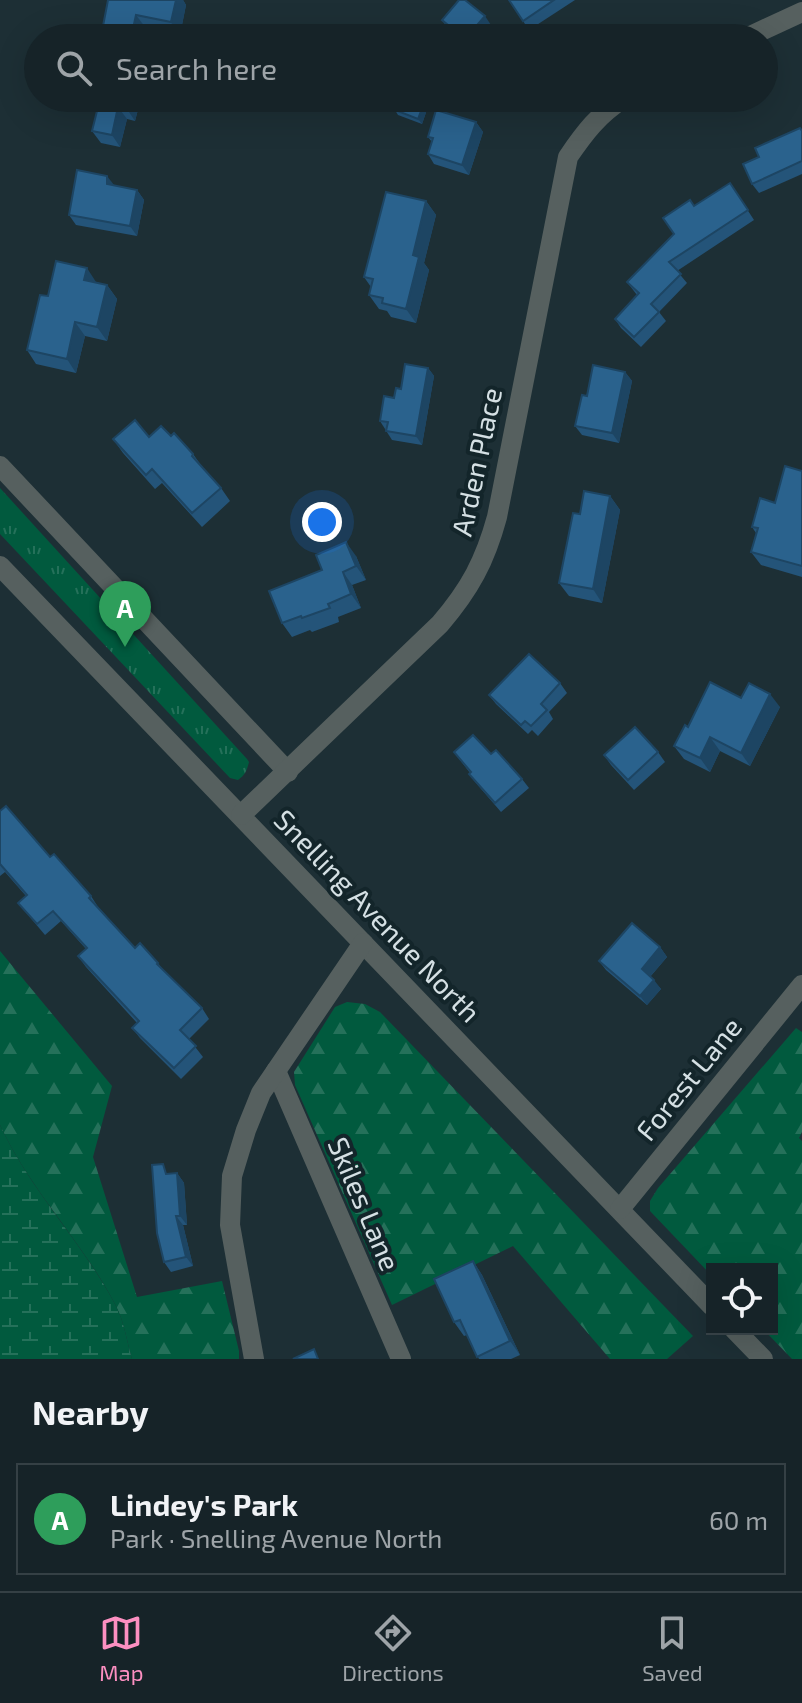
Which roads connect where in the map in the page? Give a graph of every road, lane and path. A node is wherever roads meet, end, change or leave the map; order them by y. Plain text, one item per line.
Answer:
1 (802, 12) edge
2 (776, 24) edge
3 (603, 112) edge
4 (0, 466) edge
5 (0, 566) edge
6 (288, 772) junction
7 (241, 815) junction
8 (363, 943) junction
9 (802, 985) edge
10 (276, 1071) junction
11 (620, 1209) junction
12 (706, 1300) edge
13 (740, 1335) edge
14 (254, 1359) edge
15 (401, 1359) edge
16 (763, 1359) edge

1 - 2 street
3 - 6 street, Arden Place
4 - 6 street, Snelling Avenue North
5 - 7 street, Snelling Avenue North
6 - 7 street, Arden Place
7 - 8 street, Snelling Avenue North
8 - 10 street
8 - 11 street, Snelling Avenue North
9 - 11 street, Forest Lane
10 - 14 street
10 - 15 street, Skiles Lane
11 - 12 street, Snelling Avenue North
13 - 16 street

